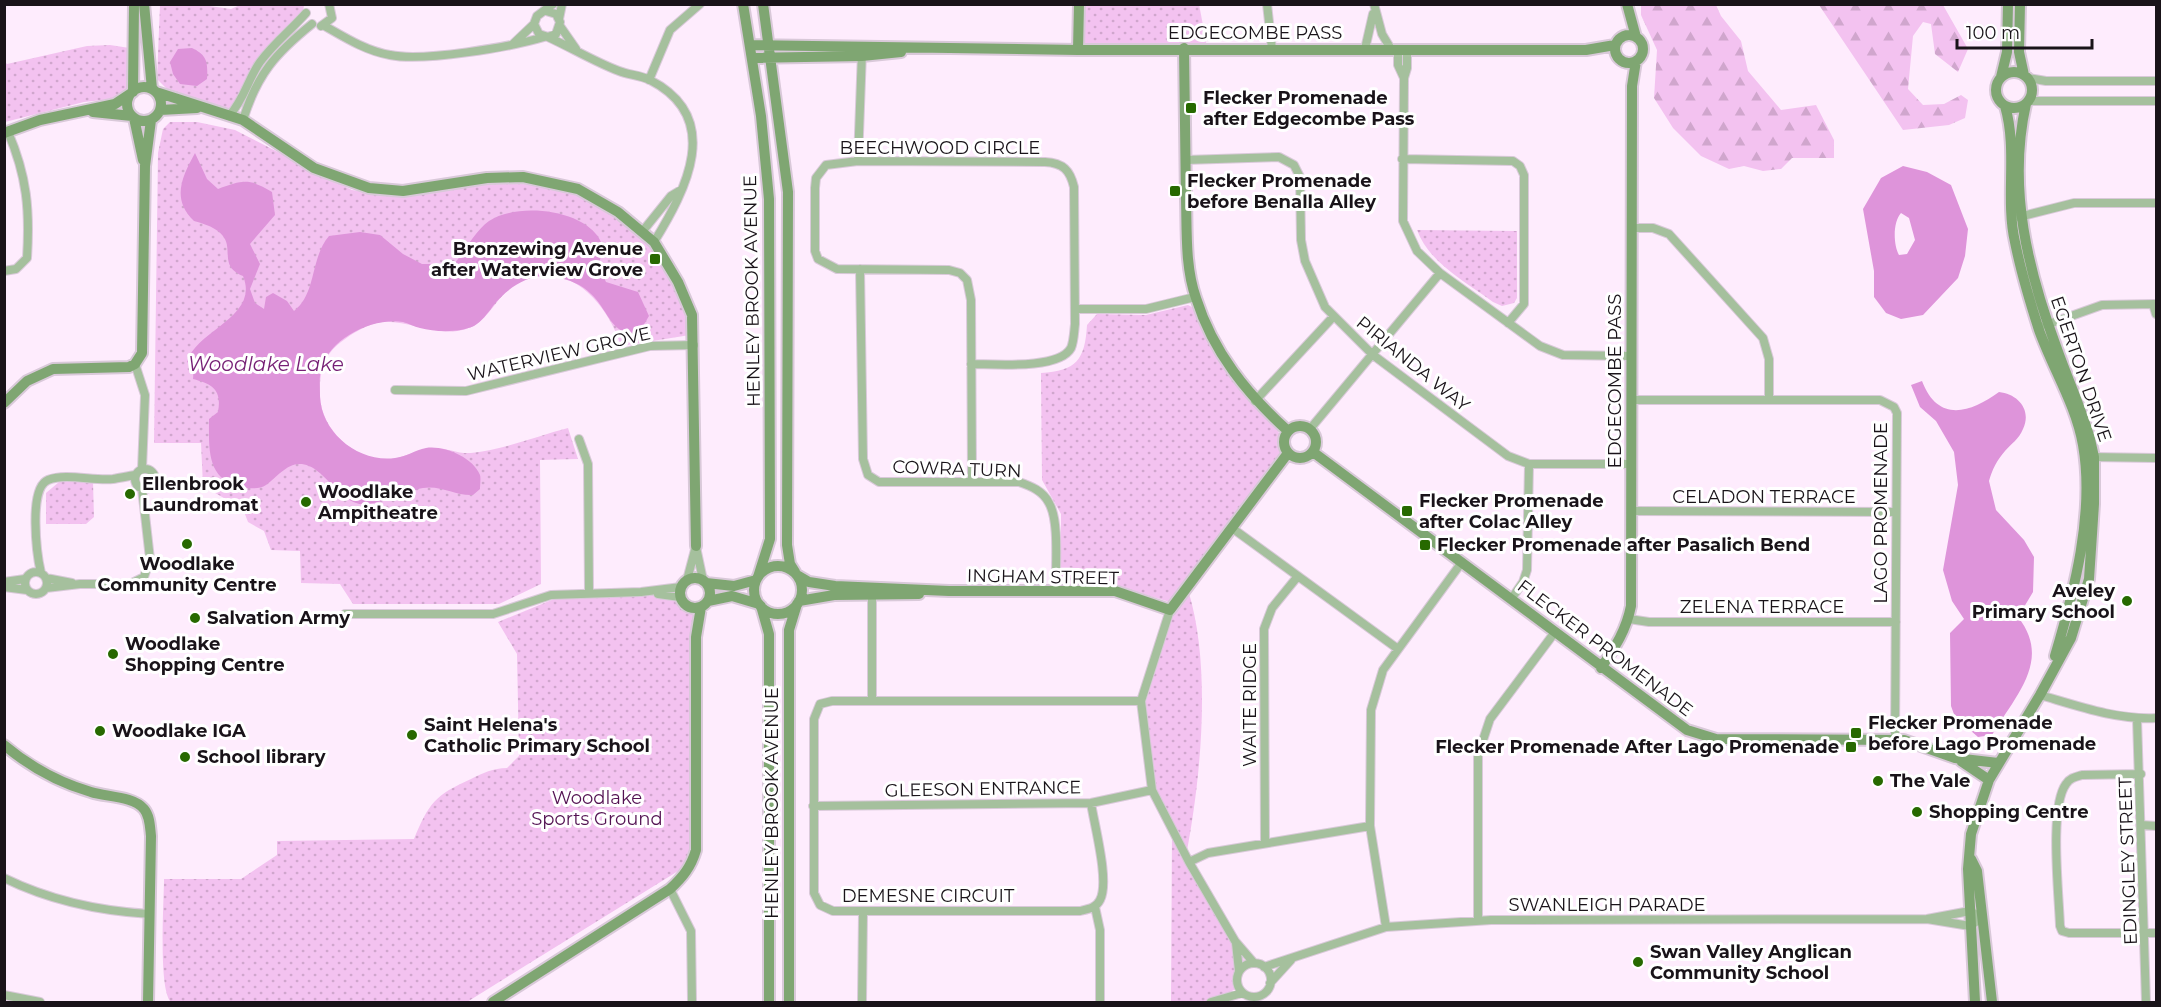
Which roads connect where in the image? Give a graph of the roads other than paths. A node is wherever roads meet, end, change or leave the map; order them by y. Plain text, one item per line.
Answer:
1 (134, 4) edge
2 (144, 4) edge
3 (337, 4) edge
4 (553, 4) edge
5 (562, 4) edge
6 (700, 4) edge
7 (743, 4) edge
8 (763, 4) edge
9 (1079, 4) edge
10 (1267, 4) edge
11 (2008, 4) edge
12 (2020, 4) edge
13 (1374, 5) edge
14 (1627, 6) edge
15 (308, 7) edge
16 (546, 11) junction
17 (331, 12) edge
18 (560, 22) junction
19 (312, 24) junction
20 (534, 24) junction
21 (323, 26) junction
22 (344, 36) junction
23 (546, 37) junction
24 (1636, 38) junction
25 (512, 45) junction
26 (750, 45) junction
27 (769, 45) junction
28 (1184, 48) junction
29 (1272, 49) junction
30 (1365, 49) junction
31 (1399, 49) junction
32 (577, 50) junction
33 (1078, 50) junction
34 (1619, 50) junction
35 (862, 51) junction
36 (771, 57) junction
37 (752, 58) junction
38 (1636, 61) junction
39 (2001, 77) junction
40 (2026, 77) junction
41 (649, 80) junction
42 (2157, 81) edge
43 (1632, 86) junction
44 (154, 91) junction
45 (132, 93) junction
46 (2157, 100) edge
47 (2027, 103) junction
48 (2005, 106) junction
49 (206, 107) junction
50 (160, 110) junction
51 (83, 111) junction
52 (229, 116) junction
53 (133, 117) junction
54 (151, 120) junction
55 (243, 120) junction
56 (6, 133) edge
57 (1402, 159) junction
58 (1185, 160) junction
59 (858, 161) junction
60 (145, 166) junction
61 (681, 190) junction
62 (2157, 203) edge
63 (2017, 218) junction
64 (1632, 228) junction
65 (642, 232) junction
66 (654, 242) junction
67 (860, 269) junction
68 (4, 271) edge
69 (1440, 273) junction
70 (1195, 297) junction
71 (2155, 304) edge
72 (1075, 309) junction
73 (2157, 314) edge
74 (1333, 317) junction
75 (1508, 323) junction
76 (2043, 326) junction
77 (694, 345) junction
78 (1373, 355) junction
79 (1631, 356) junction
80 (135, 364) junction
81 (970, 364) junction
82 (394, 390) dead end
83 (1631, 400) junction
84 (1769, 400) junction
85 (1255, 401) junction
86 (4, 403) edge
87 (1310, 429) junction
88 (1288, 431) junction
89 (579, 440) dead end
90 (1313, 452) junction
91 (1288, 453) junction
92 (2089, 457) junction
93 (2157, 458) edge
94 (1529, 464) junction
95 (1631, 464) junction
96 (141, 477) junction
97 (972, 481) junction
98 (152, 487) junction
99 (146, 510) junction
100 (1631, 511) junction
101 (1896, 512) junction
102 (1232, 528) junction
103 (696, 546) junction
104 (36, 552) junction
105 (1462, 562) junction
106 (796, 574) junction
107 (43, 575) junction
108 (1298, 576) junction
109 (28, 577) junction
110 (757, 579) junction
111 (705, 581) junction
112 (4, 582) edge
113 (80, 584) junction
114 (4, 588) edge
115 (46, 588) junction
116 (683, 588) junction
117 (27, 590) junction
118 (872, 591) junction
119 (1056, 591) junction
120 (589, 592) junction
121 (1512, 598) junction
122 (798, 603) junction
123 (700, 605) junction
124 (760, 605) junction
125 (1170, 610) junction
126 (345, 614) dead end
127 (1629, 619) junction
128 (1896, 622) junction
129 (1555, 632) junction
130 (1398, 649) junction
131 (1601, 668) junction
132 (2040, 696) junction
133 (872, 701) junction
134 (1141, 701) junction
135 (2157, 718) edge
136 (2137, 719) junction
137 (1895, 740) junction
138 (4, 745) edge
139 (1955, 758) junction
140 (1998, 763) junction
141 (2141, 774) junction
142 (1989, 780) junction
143 (1152, 790) junction
144 (1091, 803) junction
145 (813, 806) junction
146 (2142, 825) junction
147 (2157, 825) edge
148 (1370, 826) junction
149 (1265, 843) junction
150 (1971, 859) junction
151 (1189, 862) junction
152 (4, 878) edge
153 (669, 889) junction
154 (1095, 907) junction
155 (863, 911) junction
156 (1970, 911) junction
157 (150, 914) junction
158 (1982, 918) junction
159 (1927, 919) junction
160 (1478, 920) junction
161 (1970, 926) junction
162 (1386, 927) junction
163 (2145, 933) junction
164 (2157, 933) edge
165 (1235, 941) junction
166 (1292, 959) junction
167 (1254, 963) junction
168 (1264, 967) junction
169 (1239, 972) junction
170 (1237, 982) junction
171 (1270, 983) junction
172 (1266, 992) junction
173 (4, 995) edge
174 (1247, 997) edge
175 (1220, 999) junction
176 (40, 1002) edge
177 (148, 1002) edge
178 (493, 1002) edge
179 (692, 1002) edge
180 (769, 1002) edge
181 (789, 1002) edge
182 (862, 1002) edge
183 (1100, 1002) edge
184 (1211, 1002) edge
185 (1267, 1002) edge
186 (1975, 1002) edge
187 (1992, 1002) edge
188 (2146, 1002) edge

1 - 45 street
2 - 44 street
3 - 17 street
4 - 16 street
5 - 18 street
6 - 41 street
7 - 26 street, HENLEY BROOK AVENUE
8 - 27 street, HENLEY BROOK AVENUE
9 - 33 street
10 - 29 street
11 - 39 street
12 - 40 street
13 - 30 street
13 - 31 street
14 - 24 street
14 - 34 street
15 - 19 street
15 - 52 street
16 - 18 street
16 - 20 street
17 - 21 street
17 - 22 street
18 - 23 street
18 - 32 street
19 - 21 street
19 - 55 street
20 - 23 street
20 - 25 street
21 - 22 street
22 - 25 street
23 - 25 street
23 - 32 street
24 - 34 street
24 - 38 street, EDGECOMBE PASS
26 - 27 street, EDGECOMBE PASS
26 - 37 street, HENLEY BROOK AVENUE
27 - 35 street, EDGECOMBE PASS
27 - 36 street, HENLEY BROOK AVENUE
28 - 29 street, EDGECOMBE PASS
28 - 33 street, EDGECOMBE PASS
28 - 58 street
29 - 30 street, EDGECOMBE PASS
30 - 31 street, EDGECOMBE PASS
31 - 34 street, EDGECOMBE PASS
31 - 57 street
32 - 41 street
33 - 35 street, EDGECOMBE PASS
34 - 38 street
34 - 43 street, EDGECOMBE PASS
35 - 36 street, EDGECOMBE PASS
35 - 59 street
36 - 37 street, EDGECOMBE PASS
36 - 106 street, HENLEY BROOK AVENUE
37 - 110 street, HENLEY BROOK AVENUE
38 - 43 street, EDGECOMBE PASS
39 - 40 street
39 - 48 street
40 - 42 street
40 - 47 street
41 - 61 street
43 - 64 street, EDGECOMBE PASS
44 - 45 street
44 - 49 street
44 - 50 street
45 - 51 street
45 - 53 street
46 - 47 street
47 - 48 street
47 - 63 street, EGERTON DRIVE
48 - 63 street, EGERTON DRIVE
49 - 50 street
49 - 52 street
50 - 54 street
51 - 53 street
51 - 56 street
52 - 55 street
53 - 54 street
53 - 60 street
54 - 60 street
55 - 65 street
56 - 68 street
57 - 69 street
57 - 75 street
58 - 70 street
58 - 74 street, PIRIANDA WAY
59 - 67 street, BEECHWOOD CIRCLE
59 - 72 street, BEECHWOOD CIRCLE
60 - 80 street
61 - 65 street
61 - 66 street
62 - 63 street
63 - 76 street, EGERTON DRIVE
64 - 79 street, EDGECOMBE PASS
64 - 84 street
65 - 66 street
66 - 77 street
67 - 81 street, BEECHWOOD CIRCLE
67 - 97 street, COWRA TURN
69 - 75 street
69 - 78 street
70 - 72 street
70 - 85 street
71 - 73 street
71 - 76 street
72 - 81 street, BEECHWOOD CIRCLE
74 - 78 street, PIRIANDA WAY
74 - 85 street
75 - 79 street
76 - 92 street, EGERTON DRIVE
77 - 82 street, WATERVIEW GROVE
77 - 103 street
78 - 87 street
78 - 94 street, PIRIANDA WAY
79 - 83 street, EDGECOMBE PASS
80 - 86 street
80 - 96 street
81 - 97 street, BEECHWOOD CIRCLE
83 - 84 street, LAGO PROMENADE
83 - 95 street, EDGECOMBE PASS
84 - 101 street, LAGO PROMENADE
85 - 88 street
87 - 88 street
87 - 90 street
88 - 91 street
89 - 120 street
90 - 91 street
90 - 105 street, FLECKER PROMENADE
91 - 102 street
92 - 93 street
92 - 132 street, EGERTON DRIVE
94 - 95 street, PIRIANDA WAY
94 - 121 street
95 - 100 street, EDGECOMBE PASS
96 - 98 street
96 - 98 street
96 - 99 street
96 - 104 street
97 - 119 street, COWRA TURN
98 - 99 street
99 - 113 street
100 - 101 street, CELADON TERRACE
100 - 127 street, EDGECOMBE PASS
101 - 128 street, LAGO PROMENADE
102 - 108 street
102 - 125 street
103 - 111 street
103 - 116 street
104 - 107 street
104 - 109 street
105 - 121 street, FLECKER PROMENADE
105 - 130 street
106 - 110 street
106 - 118 street, INGHAM STREET
106 - 122 street
107 - 109 street
107 - 113 street
107 - 115 street
108 - 130 street
108 - 149 street, WAITE RIDGE
109 - 112 street
109 - 117 street
110 - 111 street
110 - 124 street
111 - 116 street
111 - 123 street
113 - 115 street
114 - 117 street
115 - 117 street
116 - 120 street
116 - 123 street
118 - 119 street, INGHAM STREET
118 - 122 street, INGHAM STREET
118 - 133 street
119 - 125 street, INGHAM STREET
120 - 126 street
121 - 129 street, FLECKER PROMENADE
122 - 124 street
122 - 181 street, HENLEY BROOK AVENUE
123 - 124 street
123 - 153 street
124 - 180 street, HENLEY BROOK AVENUE
125 - 134 street
127 - 128 street, ZELENA TERRACE
127 - 131 street, EDGECOMBE PASS
128 - 137 street, LAGO PROMENADE
129 - 131 street, FLECKER PROMENADE
129 - 160 street
130 - 148 street
131 - 137 street, FLECKER PROMENADE
132 - 136 street
132 - 140 street, EGERTON DRIVE
133 - 134 street, DEMESNE CIRCUIT
133 - 145 street, DEMESNE CIRCUIT
134 - 143 street
135 - 136 street
136 - 141 street, EDINGLEY STREET
137 - 139 street, FLECKER PROMENADE
138 - 157 street
139 - 140 street, FLECKER PROMENADE
139 - 142 street, FLECKER PROMENADE
140 - 142 street, EGERTON DRIVE
141 - 146 street, EDINGLEY STREET
141 - 163 street
142 - 150 street, EGERTON DRIVE
143 - 144 street, GLEESON ENTRANCE
143 - 151 street
144 - 145 street, GLEESON ENTRANCE
144 - 154 street
145 - 155 street, DEMESNE CIRCUIT
146 - 147 street
146 - 163 street, EDINGLEY STREET
148 - 149 street
148 - 162 street
149 - 151 street
150 - 156 street, EGERTON DRIVE
150 - 158 street, EGERTON DRIVE
151 - 165 street
152 - 157 street
153 - 178 street
153 - 179 street
154 - 155 street, DEMESNE CIRCUIT
154 - 183 street
155 - 182 street
156 - 158 street
156 - 159 street, SWANLEIGH PARADE
156 - 161 street, EGERTON DRIVE
157 - 177 street
158 - 161 street
158 - 187 street, EGERTON DRIVE
159 - 160 street, SWANLEIGH PARADE
159 - 161 street, SWANLEIGH PARADE
160 - 162 street, SWANLEIGH PARADE
161 - 186 street, EGERTON DRIVE
162 - 166 street, SWANLEIGH PARADE
163 - 164 street
163 - 188 street, EDINGLEY STREET
165 - 167 street
165 - 169 street
166 - 168 street, SWANLEIGH PARADE
166 - 171 street, SWANLEIGH PARADE
167 - 168 street
167 - 169 street
168 - 171 street
169 - 170 street
170 - 174 street
170 - 175 street
171 - 172 street
172 - 174 street
172 - 185 street
173 - 176 street
174 - 175 street
175 - 184 street

